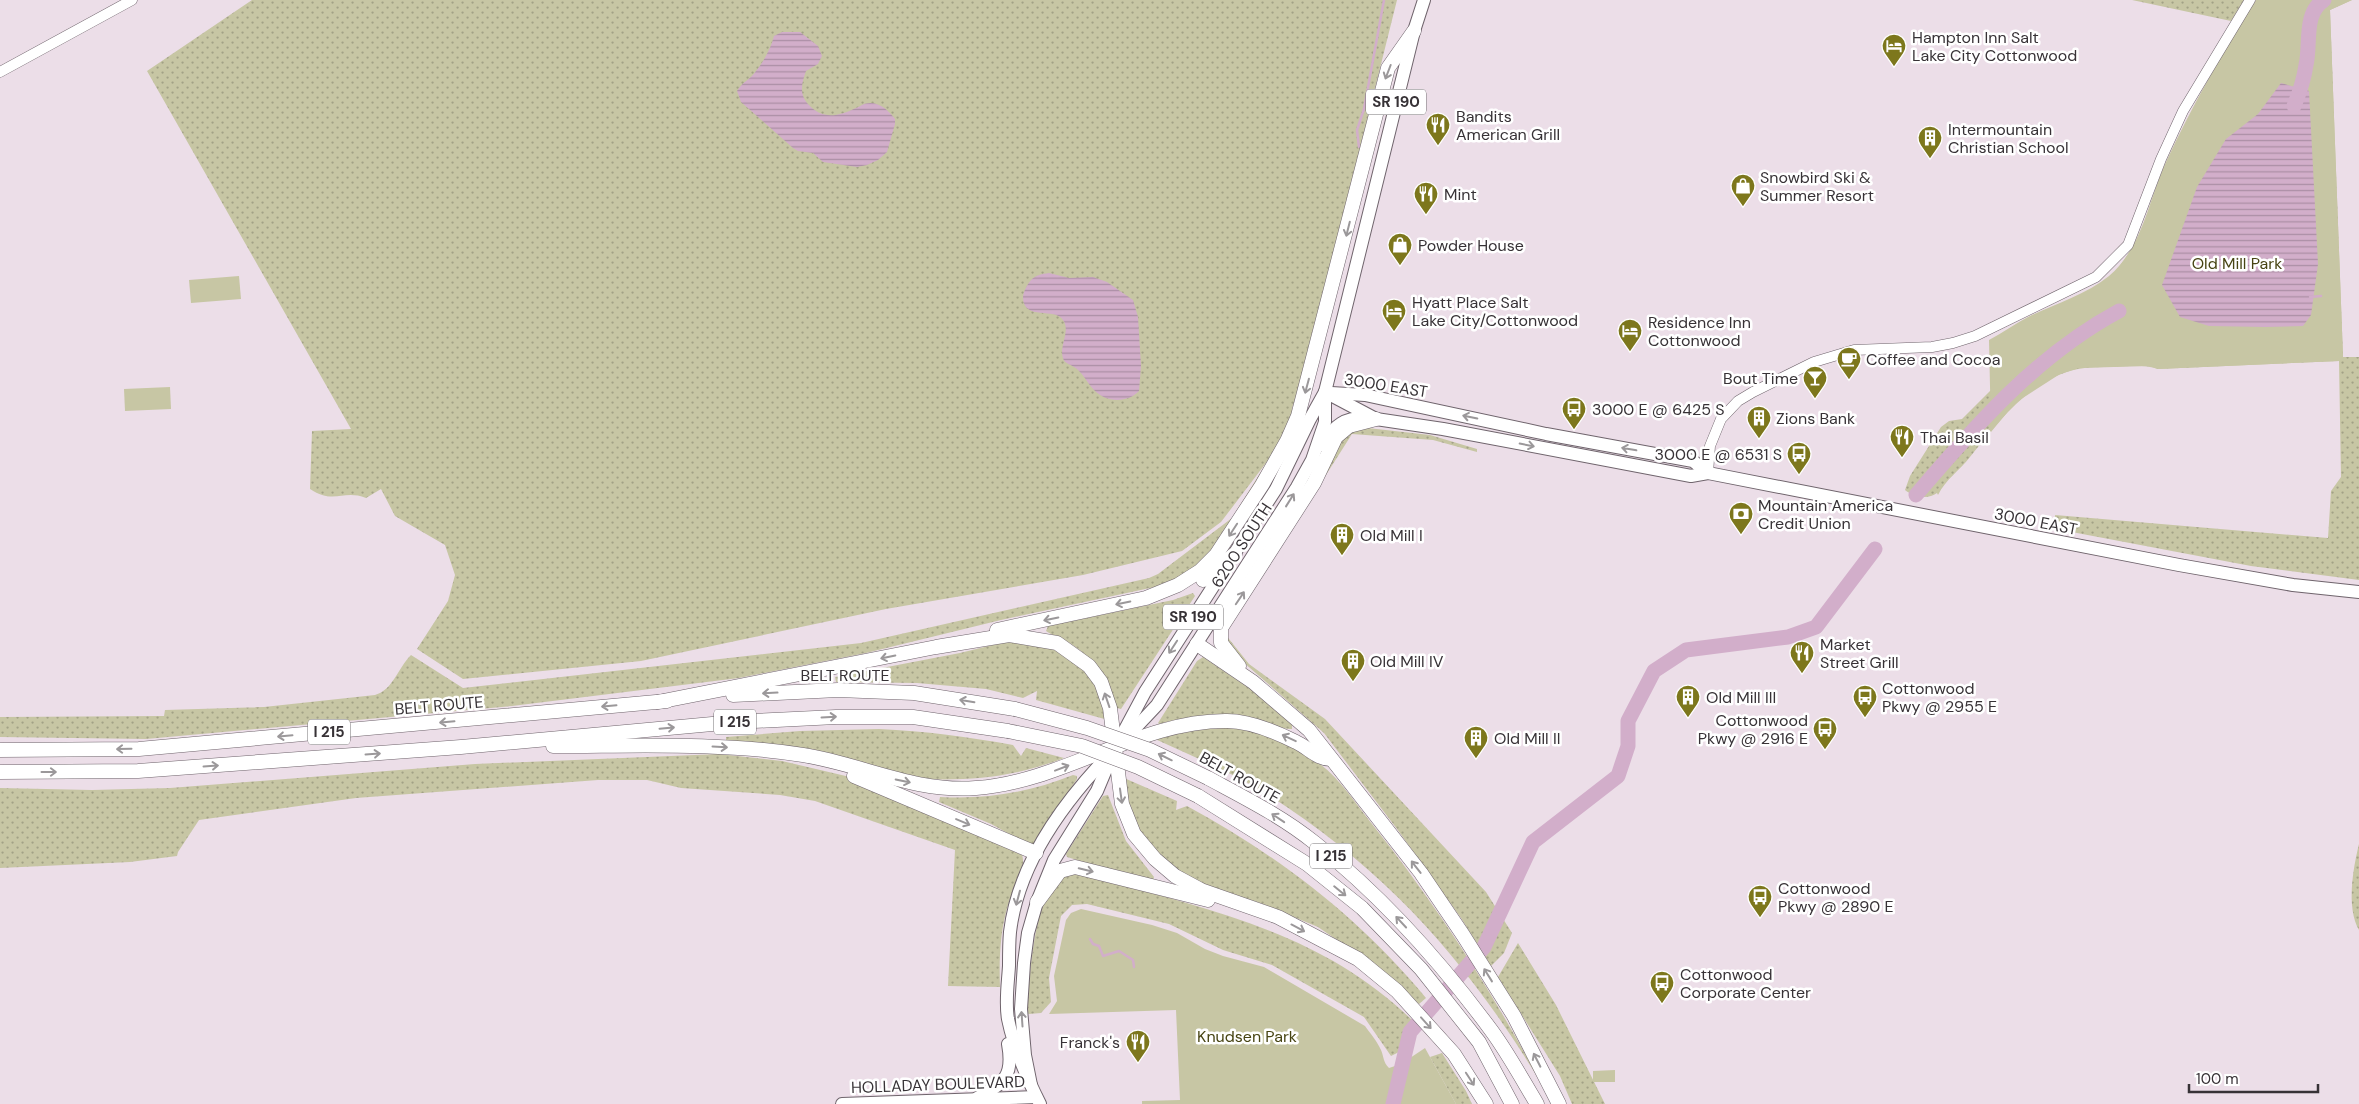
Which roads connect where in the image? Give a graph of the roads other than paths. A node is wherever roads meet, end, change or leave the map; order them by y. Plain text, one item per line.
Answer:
1 (132, 0) edge
2 (1424, 0) edge
3 (2250, 0) edge
4 (1414, 31) junction
5 (0, 72) edge
6 (1325, 392) junction
7 (1376, 419) junction
8 (1312, 460) junction
9 (1708, 473) junction
10 (1235, 554) junction
11 (2359, 592) edge
12 (1146, 598) junction
13 (1197, 644) junction
14 (936, 647) junction
15 (1252, 682) junction
16 (658, 702) junction
17 (462, 747) junction
18 (1116, 748) junction
19 (0, 750) edge
20 (805, 755) junction
21 (1331, 759) junction
22 (0, 772) edge
23 (1036, 853) junction
24 (1036, 902) junction
25 (1278, 917) junction
26 (1008, 1017) junction
27 (1036, 1095) edge
28 (976, 1099) junction
29 (842, 1104) edge
30 (1486, 1104) edge
31 (1512, 1104) edge
32 (1537, 1104) edge
33 (1559, 1104) edge

1 - 5 street
2 - 4 main road, 6200 SOUTH / SR 190
3 - 9 street
4 - 6 main road, 6200 SOUTH / SR 190
4 -> 12 highway
6 - 7 main road, 3000 EAST
6 - 8 main road, 6200 SOUTH / SR 190
9 -> 6 main road, 3000 EAST
6 - 10 main road, 6200 SOUTH / SR 190
7 - 8 main road
7 -> 9 main road, 3000 EAST
15 -> 7 highway
13 -> 8 main road, 6200 SOUTH / SR 190
9 - 11 main road, 3000 EAST
10 - 12 highway
10 -> 18 main road, 6200 SOUTH / SR 190
12 -> 14 highway
13 - 15 highway
13 - 18 main road, 6200 SOUTH / SR 190
14 -> 16 highway
18 -> 14 highway
15 - 21 highway
16 -> 19 highway, BELT ROUTE / I 215
32 -> 16 highway, BELT ROUTE / I 215, bridge
17 -> 20 highway
22 -> 17 highway, I 215
17 -> 31 highway, I 215, bridge
20 -> 18 highway
21 -> 18 highway
18 - 23 main road, 6200 SOUTH / SR 190
18 - 24 main road, 6200 SOUTH / SR 190
18 -> 25 highway
20 -> 23 highway
33 -> 21 highway
23 -> 26 main road, 6200 SOUTH
24 -> 25 highway
27 -> 24 main road, 6200 SOUTH
25 -> 30 highway
26 - 27 main road, 6200 SOUTH
26 - 28 main road
27 - 28 main road, HOLLADAY BOULEVARD
28 - 29 main road, HOLLADAY BOULEVARD

